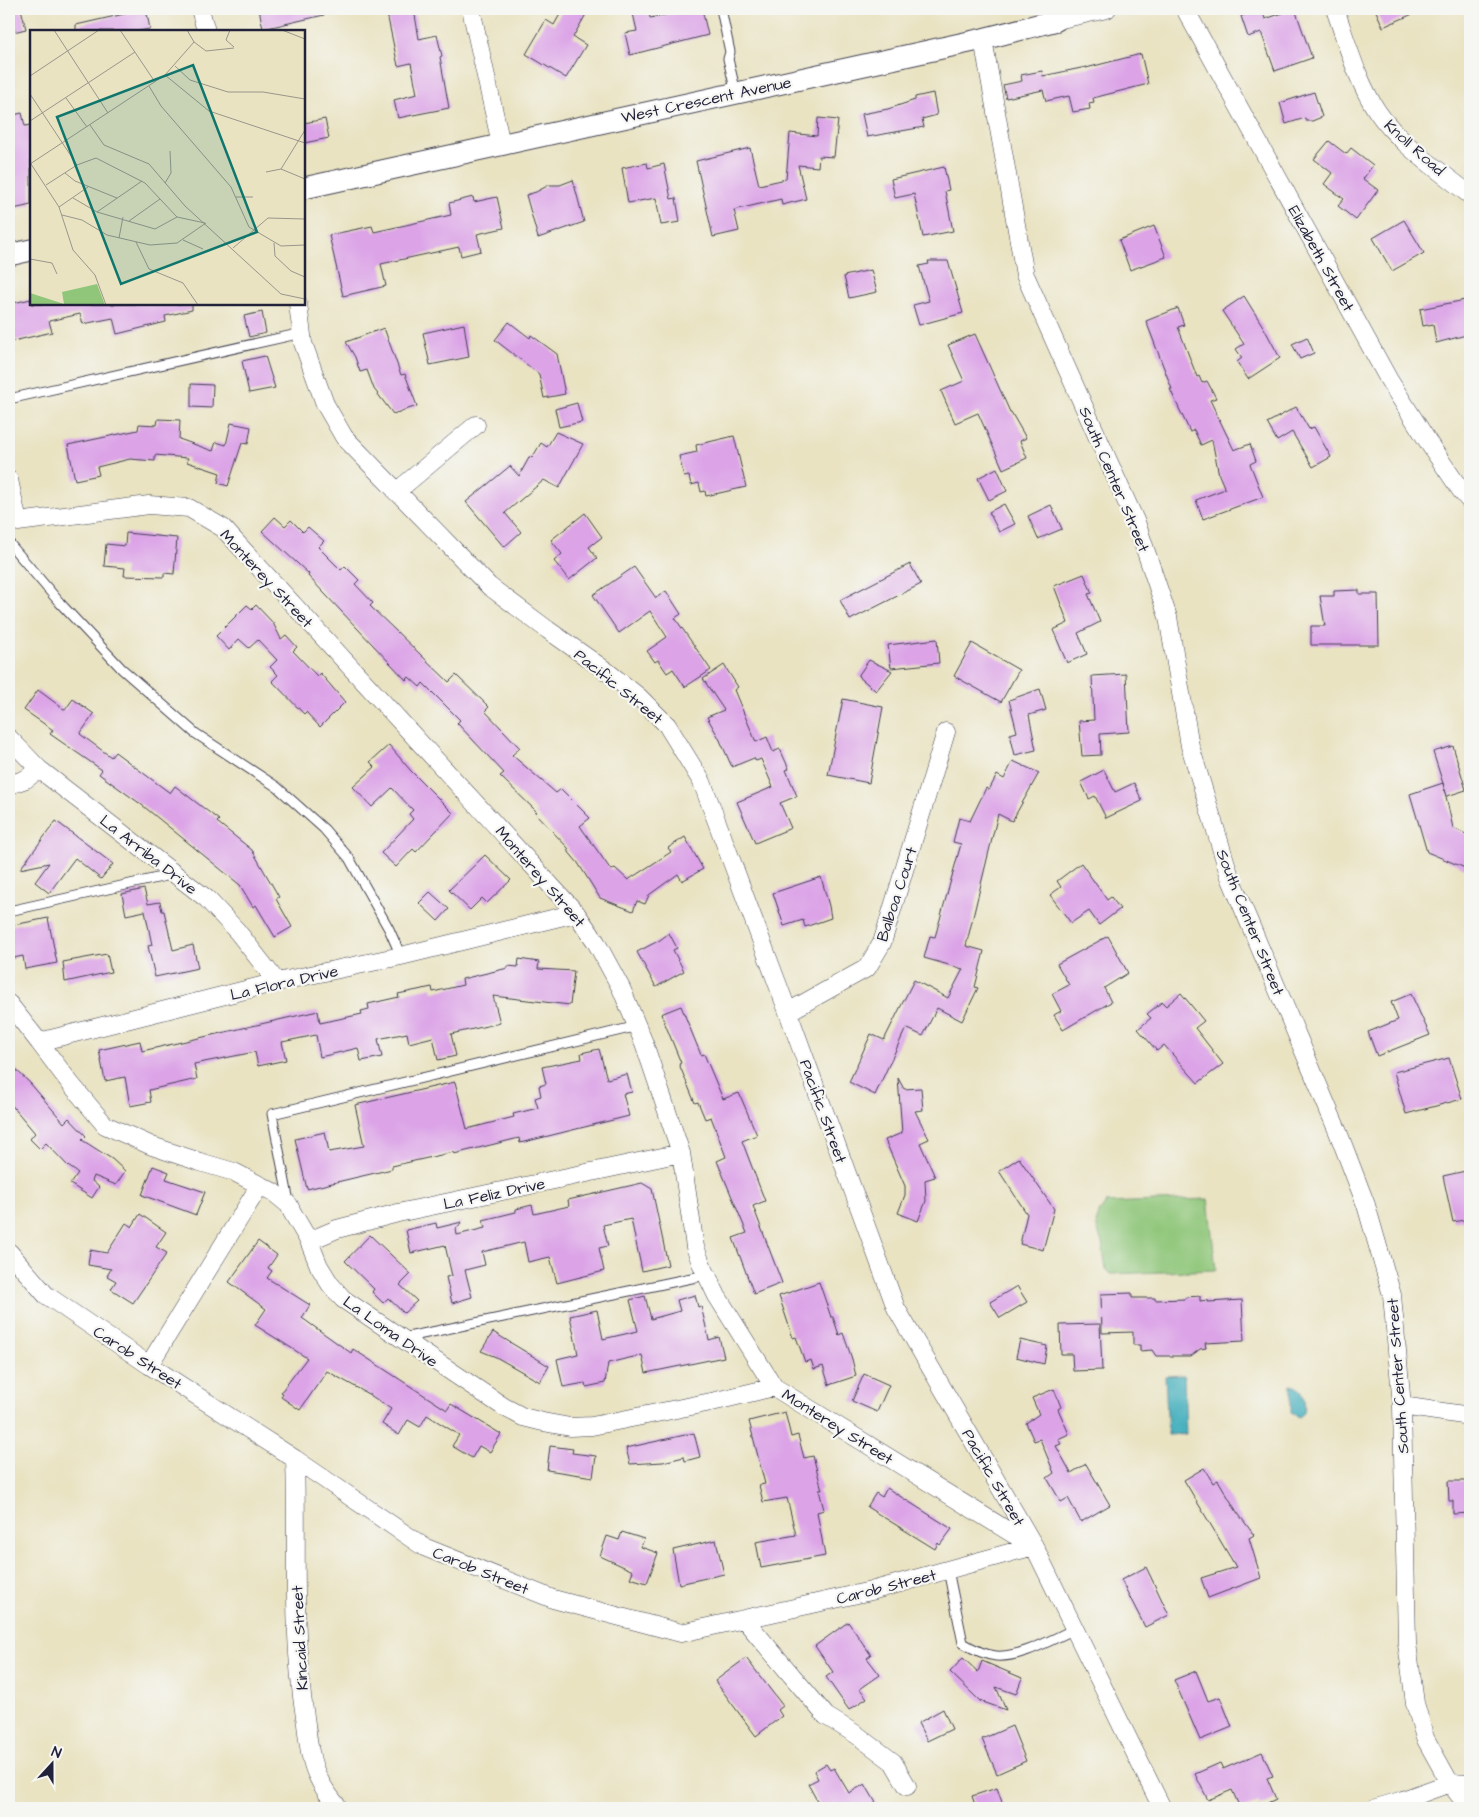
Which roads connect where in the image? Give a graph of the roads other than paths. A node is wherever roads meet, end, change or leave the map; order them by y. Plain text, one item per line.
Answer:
1 (200, 9) edge
2 (471, 9) edge
3 (720, 9) edge
4 (1107, 9) edge
5 (1185, 9) edge
6 (1335, 9) edge
7 (1055, 14) edge
8 (206, 30) edge
9 (983, 39) junction
10 (736, 93) junction
11 (501, 144) junction
12 (305, 188) edge
13 (1470, 195) edge
14 (30, 250) edge
15 (9, 255) edge
16 (298, 305) edge
17 (302, 333) junction
18 (9, 399) edge
19 (476, 425) dead end
20 (9, 480) edge
21 (396, 492) junction
22 (1470, 501) edge
23 (14, 523) edge
24 (9, 543) edge
25 (946, 732) dead end
26 (9, 738) edge
27 (39, 769) junction
28 (9, 785) edge
29 (176, 874) junction
30 (9, 911) edge
31 (576, 913) junction
32 (401, 956) junction
33 (277, 982) junction
34 (9, 1004) edge
35 (788, 1012) junction
36 (638, 1026) junction
37 (39, 1042) junction
38 (681, 1153) junction
39 (260, 1185) junction
40 (289, 1205) junction
41 (309, 1241) junction
42 (9, 1252) edge
43 (706, 1275) junction
44 (400, 1338) junction
45 (149, 1365) junction
46 (774, 1387) junction
47 (1402, 1406) junction
48 (1470, 1416) edge
49 (296, 1459) junction
50 (1034, 1546) junction
51 (948, 1570) junction
52 (744, 1619) junction
53 (1075, 1629) junction
54 (1450, 1783) junction
55 (1470, 1784) edge
56 (907, 1786) dead end
57 (339, 1808) edge
58 (1162, 1808) edge
59 (1376, 1808) edge
60 (1470, 1808) edge

1 - 8 street
2 - 11 street
3 - 10 lane
4 - 7 street, West Crescent Avenue
5 - 22 street, Elizabeth Street
6 - 13 street, Knoll Road
7 - 9 street, West Crescent Avenue
9 - 10 street, West Crescent Avenue
9 - 47 street, South Center Street
10 - 11 street, West Crescent Avenue
11 - 12 street, West Crescent Avenue
14 - 15 street
16 - 17 street, Pacific Street
17 - 18 lane
17 - 21 street, Pacific Street
19 - 21 street
20 - 23 street, Monterey Street
21 - 35 street, Pacific Street
23 - 31 street, Monterey Street
24 - 32 lane
25 - 35 street, Balboa Court
26 - 27 street, La Arriba Drive
27 - 28 street
27 - 29 street, La Arriba Drive
29 - 30 lane
29 - 33 street, La Arriba Drive
31 - 32 street, La Flora Drive
31 - 36 street, Monterey Street
32 - 33 street, La Flora Drive
33 - 37 street, La Flora Drive
34 - 37 street
35 - 50 street, Pacific Street
36 - 38 street, Monterey Street
36 - 40 lane
37 - 39 street, La Loma Drive
38 - 41 street, La Feliz Drive
38 - 43 street, Monterey Street
39 - 40 street, La Loma Drive
39 - 45 street
40 - 41 street, La Loma Drive
41 - 44 street, La Loma Drive
42 - 45 street, Carob Street
43 - 44 lane
43 - 46 street, Monterey Street
44 - 46 street, La Loma Drive
45 - 49 street, Carob Street
46 - 50 street, Monterey Street
47 - 48 street
47 - 54 street, South Center Street
49 - 52 street, Carob Street
49 - 57 street, Kincaid Street
50 - 51 street, Carob Street
50 - 53 street, Pacific Street
51 - 52 street, Carob Street
51 - 53 lane
52 - 56 street
53 - 58 street, Pacific Street
54 - 55 street
54 - 59 street
54 - 60 street, South Center Street

